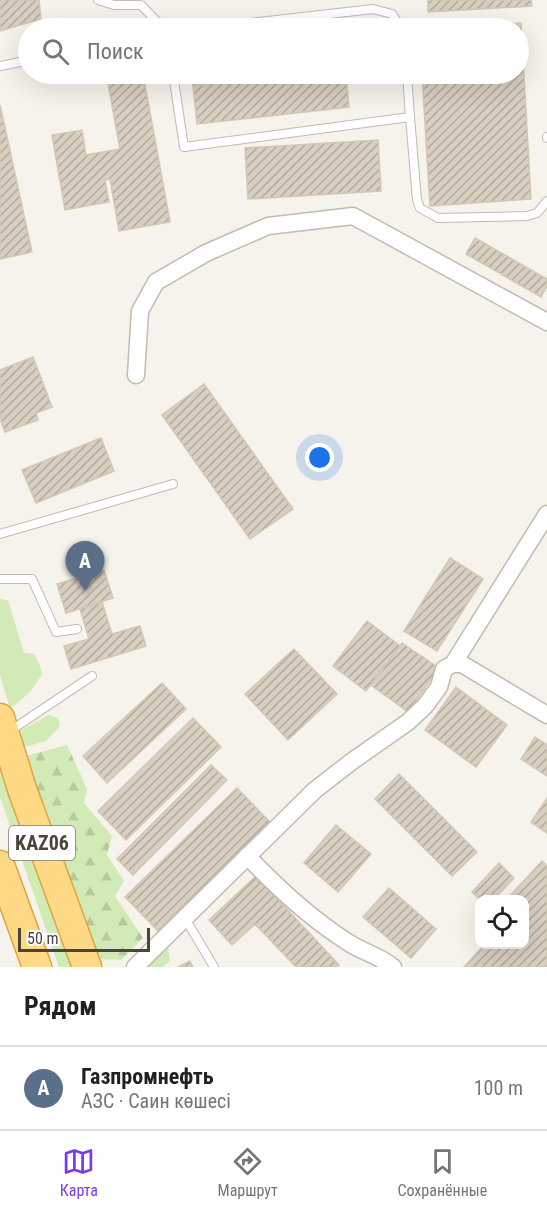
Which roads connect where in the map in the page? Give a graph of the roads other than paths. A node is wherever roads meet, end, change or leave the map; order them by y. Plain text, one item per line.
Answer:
1 (98, 0) edge
2 (153, 18) edge
3 (293, 18) edge
4 (395, 18) edge
5 (18, 62) edge
6 (0, 66) edge
7 (175, 84) edge
8 (408, 84) edge
9 (410, 117) junction
10 (547, 201) edge
11 (547, 322) edge
12 (136, 375) dead end
13 (173, 484) dead end
14 (547, 514) edge
15 (0, 534) edge
16 (0, 579) edge
17 (77, 629) dead end
18 (453, 664) junction
19 (92, 676) dead end
20 (547, 715) edge
21 (2, 726) edge
22 (248, 856) junction
23 (0, 868) edge
24 (185, 918) junction
25 (37, 967) edge
26 (87, 967) edge
27 (135, 967) edge
28 (214, 967) edge
29 (393, 967) edge

1 - 2 lane
3 - 4 lane
5 - 6 lane
7 - 9 lane
8 - 9 lane
9 - 10 lane
11 - 12 street
13 - 15 lane
14 - 18 street
16 - 17 lane
18 - 20 street
18 - 22 street
19 - 21 lane
21 - 26 highway, KАZ06
22 - 24 street
22 - 29 street
23 - 25 highway, KАZ06
24 - 27 street
24 - 28 lane

